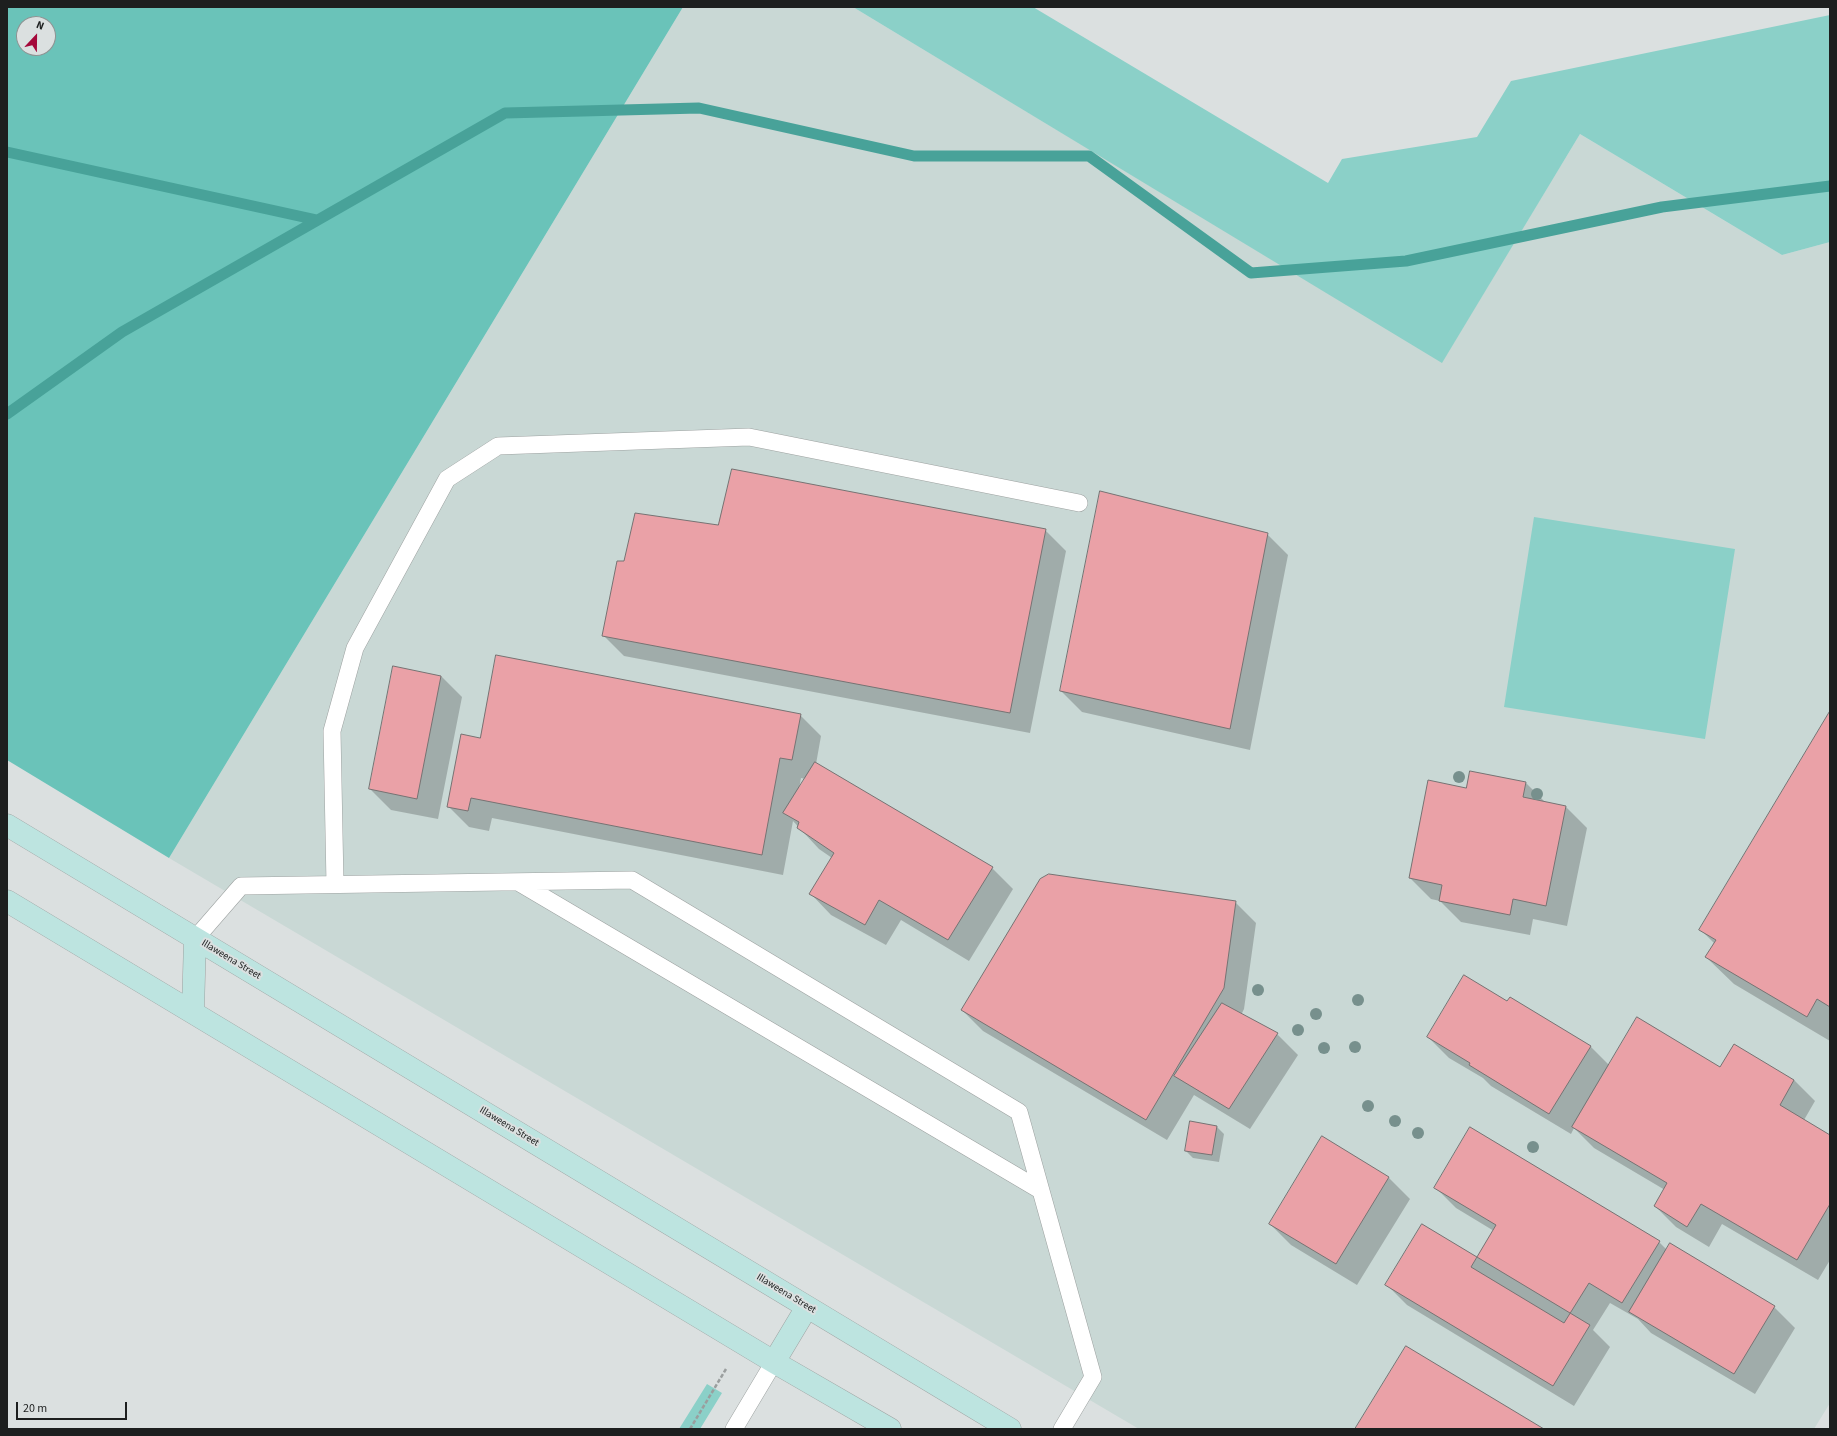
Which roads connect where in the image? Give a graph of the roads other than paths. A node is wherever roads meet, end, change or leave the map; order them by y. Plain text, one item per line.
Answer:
1 (1078, 503) dead end
2 (7, 825) edge
3 (518, 882) junction
4 (335, 884) junction
5 (7, 901) edge
6 (195, 939) junction
7 (193, 1011) junction
8 (1040, 1190) junction
9 (807, 1307) junction
10 (774, 1362) junction
11 (734, 1429) edge
12 (890, 1429) edge
13 (1010, 1429) edge
14 (1062, 1429) edge

1 - 4 lane
2 - 6 main road, Illaweena Street
3 - 4 lane
3 - 8 lane
3 - 8 lane
4 - 6 lane
5 - 7 main road
6 - 7 main road
6 - 9 main road, Illaweena Street
7 - 10 main road
8 - 14 lane
9 - 10 main road
9 - 13 main road, Illaweena Street
10 - 11 lane
10 - 12 main road

